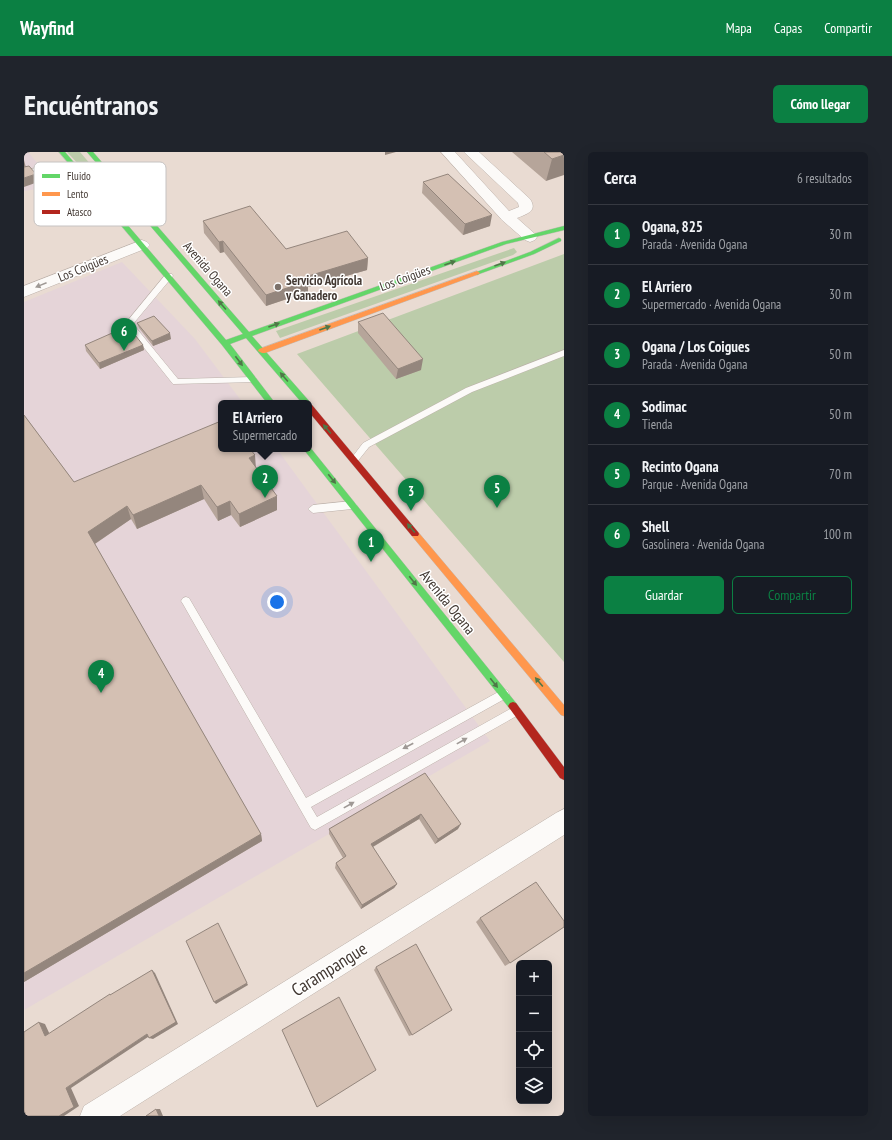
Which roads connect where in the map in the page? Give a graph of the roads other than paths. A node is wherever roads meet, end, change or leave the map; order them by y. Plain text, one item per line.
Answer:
1 (62, 152) edge
2 (90, 152) edge
3 (448, 152) edge
4 (471, 152) edge
5 (70, 162) edge
6 (98, 162) edge
7 (34, 171) edge
8 (24, 172) edge
9 (507, 217) junction
10 (126, 226) edge
11 (152, 226) edge
12 (564, 228) edge
13 (530, 237) junction
14 (564, 238) edge
15 (142, 245) junction
16 (169, 276) junction
17 (24, 292) edge
18 (248, 334) junction
19 (225, 344) junction
20 (262, 351) junction
21 (564, 353) edge
22 (253, 380) junction
23 (266, 400) edge
24 (303, 400) edge
25 (312, 411) edge
26 (310, 452) edge
27 (354, 460) junction
28 (352, 505) junction
29 (313, 509) dead end
30 (186, 601) dead end
31 (504, 694) junction
32 (516, 711) junction
33 (564, 712) edge
34 (564, 775) edge
35 (304, 805) junction
36 (564, 821) edge
37 (94, 1116) edge

1 - 5 main road
6 -> 2 main road, Avenida Ogana
3 - 9 street
4 - 9 street
7 - 8 lane
9 - 13 street
10 - 15 main road
18 -> 11 main road, Avenida Ogana
12 - 13 main road, Los Coigües
18 -> 13 main road, Los Coigües
20 -> 14 main road, Los Coigües
15 - 16 main road
15 -> 17 street, Los Coigües
16 - 19 main road
16 - 22 lane
18 - 19 main road, Los Coigües
18 - 20 main road, Avenida Ogana
19 -> 22 main road
24 -> 20 main road, Avenida Ogana
21 - 27 lane
22 - 23 main road
27 -> 25 main road, Avenida Ogana
26 -> 28 main road, Avenida Ogana
33 -> 27 main road, Avenida Ogana
28 - 29 lane
28 -> 31 main road, Avenida Ogana
30 - 35 lane
31 - 32 main road, Avenida Ogana
31 -> 35 lane
32 - 34 main road, Avenida Ogana
35 -> 32 lane
36 - 37 street, Carampangue

